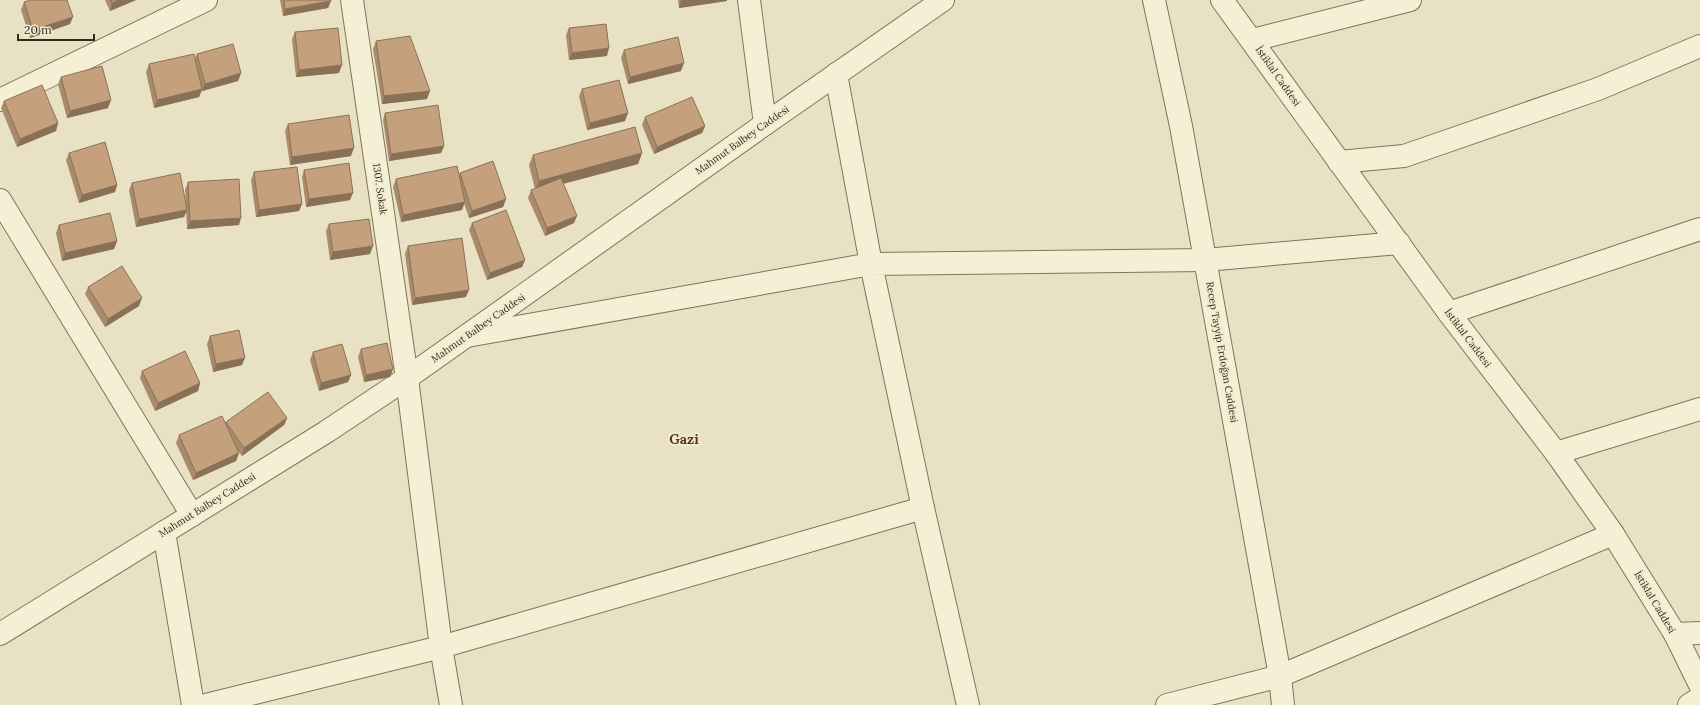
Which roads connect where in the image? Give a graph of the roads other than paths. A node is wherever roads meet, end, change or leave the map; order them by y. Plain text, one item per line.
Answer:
1 (206, 0) edge
2 (352, 0) edge
3 (749, 0) edge
4 (942, 0) edge
5 (1154, 0) edge
6 (1222, 0) edge
7 (1410, 0) edge
8 (1253, 40) junction
9 (1700, 46) edge
10 (836, 74) junction
11 (0, 100) edge
12 (765, 124) junction
13 (1339, 162) junction
14 (0, 200) edge
15 (1700, 229) edge
16 (1399, 243) junction
17 (1205, 260) junction
18 (871, 264) junction
19 (1449, 313) junction
20 (467, 336) junction
21 (407, 378) junction
22 (1700, 409) edge
23 (1556, 454) junction
24 (924, 508) junction
25 (192, 515) junction
26 (164, 532) junction
27 (1613, 534) junction
28 (1, 631) edge
29 (1700, 633) edge
30 (1675, 634) junction
31 (441, 647) junction
32 (1280, 676) junction
33 (1700, 685) edge
34 (1700, 698) edge
35 (194, 705) edge
36 (206, 705) edge
37 (452, 705) edge
38 (968, 705) edge
39 (1167, 705) edge
40 (1283, 705) edge
41 (1689, 705) edge

1 - 11 street
2 - 21 street, 1307. Sokak
3 - 12 street
4 - 10 street, Mahmut Balbey Caddesi
5 - 17 street, Recep Tayyip Erdoğan Caddesi
6 - 8 street, İstiklal Caddesi
7 - 8 street
8 - 13 street, İstiklal Caddesi
9 - 13 street
10 - 12 street, Mahmut Balbey Caddesi
10 - 18 street
12 - 20 street, Mahmut Balbey Caddesi
13 - 16 street, İstiklal Caddesi
14 - 25 street
15 - 19 street
16 - 17 street
16 - 19 street, İstiklal Caddesi
17 - 18 street
17 - 32 street, Recep Tayyip Erdoğan Caddesi
18 - 20 street
18 - 24 street
19 - 23 street, İstiklal Caddesi
20 - 21 street, Mahmut Balbey Caddesi
21 - 25 street, Mahmut Balbey Caddesi
21 - 31 street, 1307. Sokak
22 - 23 street
23 - 27 street, İstiklal Caddesi
24 - 31 street
24 - 38 street
25 - 26 street, Mahmut Balbey Caddesi
26 - 28 street, Mahmut Balbey Caddesi
26 - 35 street
27 - 30 street, İstiklal Caddesi
27 - 32 street
29 - 30 street
30 - 33 street, İstiklal Caddesi
31 - 36 street
31 - 37 street, 1307. Sokak
32 - 39 street
32 - 40 street, Recep Tayyip Erdoğan Caddesi
34 - 41 street

